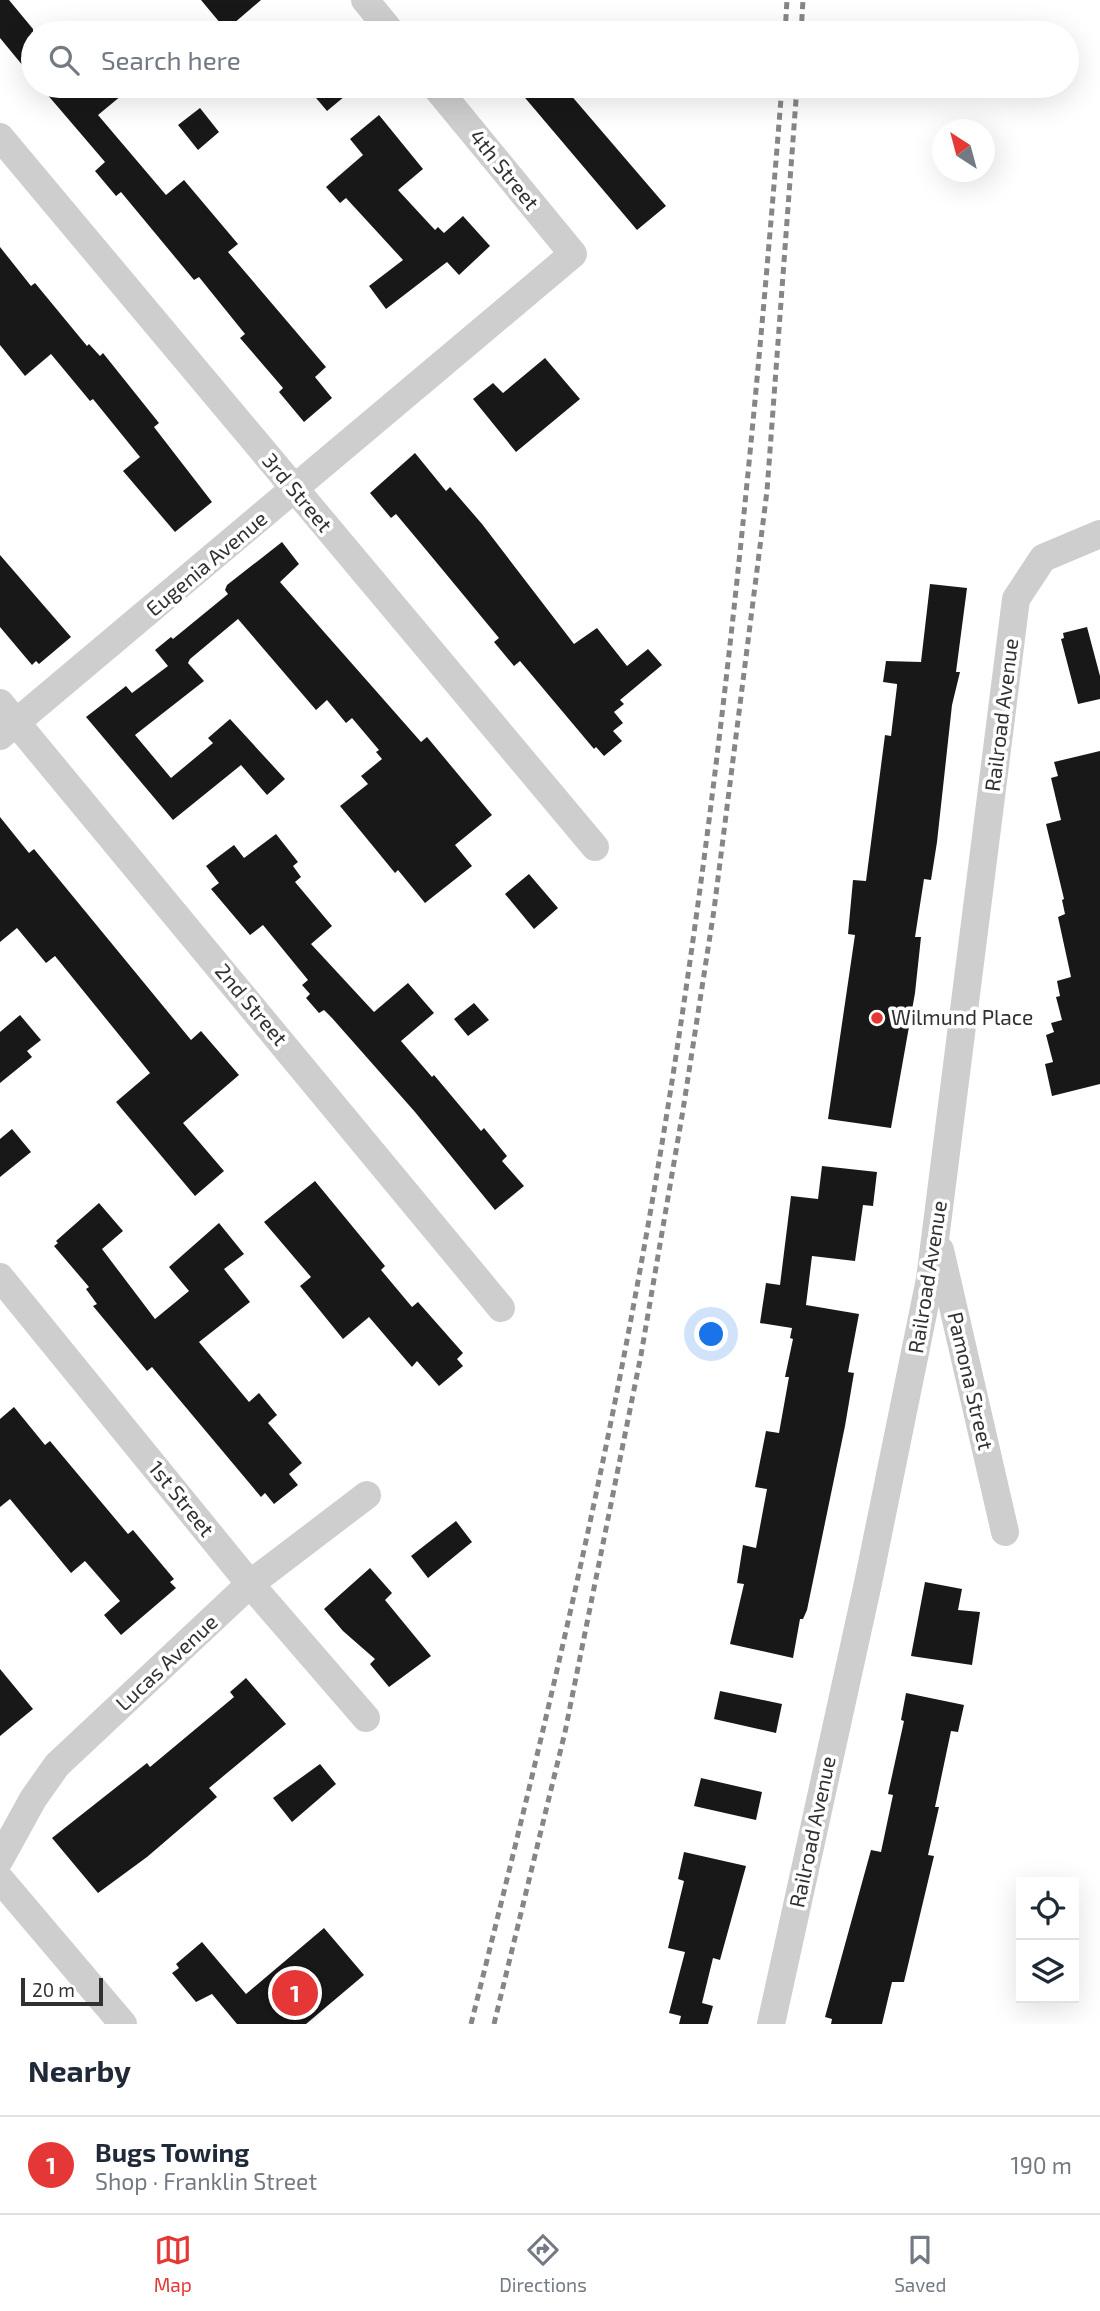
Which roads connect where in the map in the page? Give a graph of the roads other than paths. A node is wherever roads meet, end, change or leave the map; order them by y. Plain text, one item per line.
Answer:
1 (365, 0) edge
2 (382, 21) edge
3 (445, 98) edge
4 (0, 137) edge
5 (573, 254) joint
6 (295, 491) junction
7 (1100, 534) edge
8 (6, 721) edge
9 (595, 847) dead end
10 (936, 1230) junction
11 (0, 1277) edge
12 (501, 1308) dead end
13 (367, 1496) dead end
14 (1005, 1532) dead end
15 (250, 1584) junction
16 (366, 1718) dead end
17 (0, 1859) edge
18 (0, 1878) edge
19 (119, 2023) edge
20 (771, 2024) edge

1 - 2 street
3 - 5 street, 4th Street
4 - 6 street, 3rd Street
5 - 6 street, Eugenia Avenue
6 - 8 street, Eugenia Avenue
6 - 9 street, 3rd Street
7 - 10 street, Railroad Avenue
8 - 12 street, 2nd Street
10 - 14 street, Pamona Street
10 - 20 street, Railroad Avenue
11 - 15 street, 1st Street
13 - 15 street, Lucas Avenue
15 - 16 street, 1st Street
15 - 17 street, Lucas Avenue
18 - 19 street

